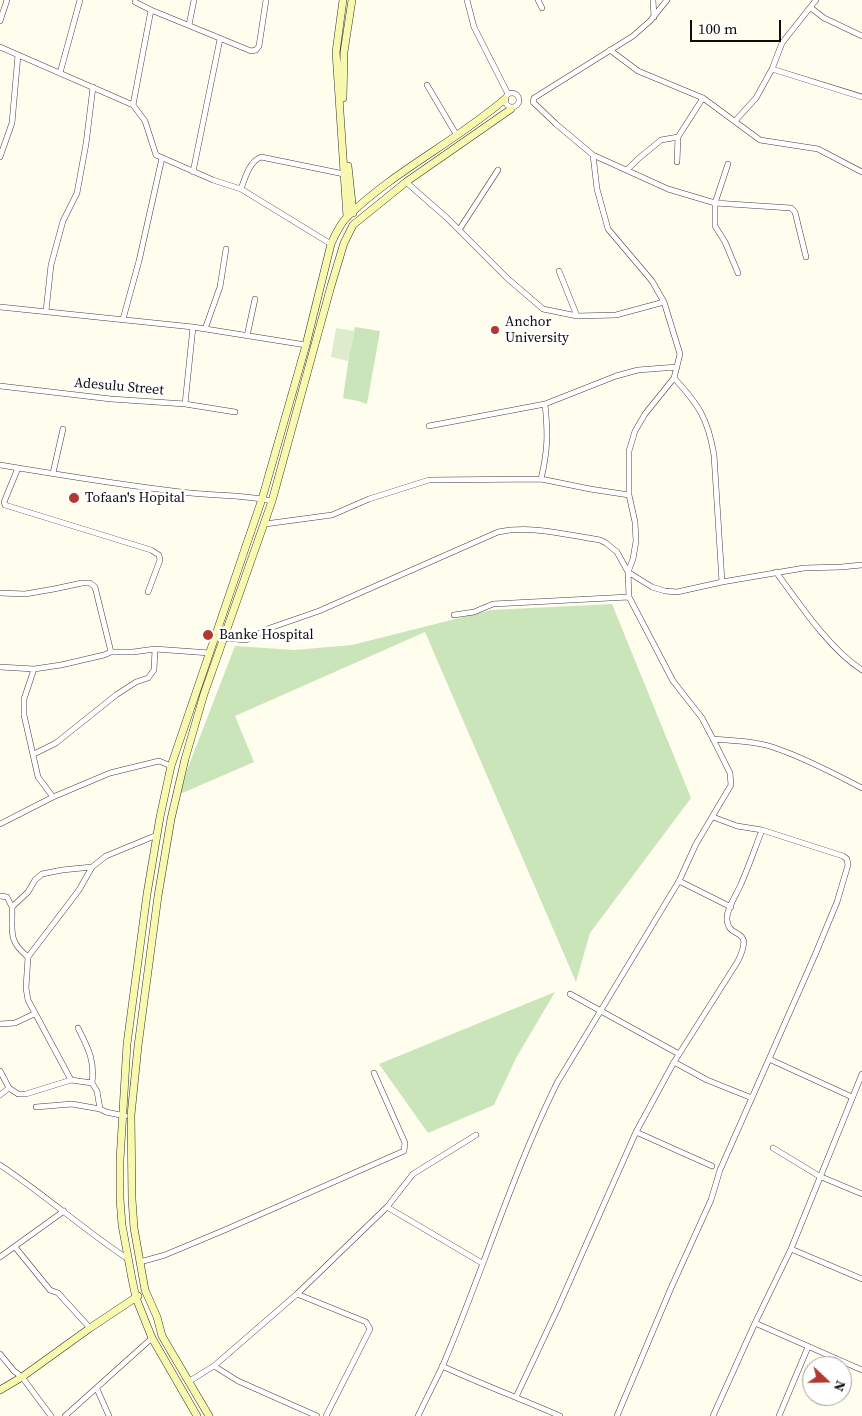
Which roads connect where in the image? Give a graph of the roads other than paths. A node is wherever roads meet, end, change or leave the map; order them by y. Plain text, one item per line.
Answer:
1 (7, 0) edge
2 (80, 0) edge
3 (194, 0) edge
4 (266, 0) edge
5 (343, 0) edge
6 (352, 0) edge
7 (467, 0) edge
8 (538, 0) edge
9 (653, 0) edge
10 (667, 0) edge
11 (816, 0) edge
12 (135, 2) dead end
13 (542, 8) dead end
14 (811, 8) junction
15 (151, 10) junction
16 (654, 17) junction
17 (0, 22) edge
18 (189, 24) junction
19 (862, 36) edge
20 (220, 38) junction
21 (0, 47) edge
22 (610, 50) junction
23 (18, 55) junction
24 (772, 69) junction
25 (60, 73) junction
26 (427, 85) dead end
27 (93, 87) junction
28 (507, 96) junction
29 (862, 97) edge
30 (703, 98) junction
31 (520, 100) junction
32 (533, 100) junction
33 (133, 105) junction
34 (511, 109) junction
35 (735, 121) junction
36 (456, 134) junction
37 (678, 137) junction
38 (593, 155) junction
39 (0, 157) edge
40 (162, 158) junction
41 (677, 162) dead end
42 (728, 164) dead end
43 (498, 170) dead end
44 (627, 170) junction
45 (194, 172) junction
46 (862, 172) edge
47 (344, 174) junction
48 (406, 182) junction
49 (241, 189) junction
50 (715, 203) junction
51 (350, 215) junction
52 (459, 230) junction
53 (331, 244) junction
54 (226, 249) dead end
55 (806, 257) dead end
56 (559, 271) dead end
57 (738, 273) dead end
58 (255, 299) dead end
59 (664, 302) junction
60 (0, 307) edge
61 (46, 311) junction
62 (577, 316) junction
63 (123, 320) junction
64 (192, 327) junction
65 (205, 330) junction
66 (248, 336) junction
67 (306, 345) junction
68 (677, 367) junction
69 (674, 378) junction
70 (0, 388) edge
71 (185, 404) junction
72 (544, 404) junction
73 (235, 412) dead end
74 (429, 426) dead end
75 (62, 429) dead end
76 (0, 465) edge
77 (18, 468) junction
78 (53, 474) junction
79 (541, 479) junction
80 (629, 495) junction
81 (262, 499) junction
82 (272, 501) junction
83 (265, 524) junction
84 (862, 565) edge
85 (628, 572) junction
86 (776, 572) junction
87 (722, 582) junction
88 (148, 592) dead end
89 (0, 593) edge
90 (628, 597) junction
91 (454, 615) dead end
92 (225, 638) junction
93 (155, 649) junction
94 (112, 652) junction
95 (210, 653) junction
96 (0, 667) edge
97 (34, 669) junction
98 (862, 670) edge
99 (713, 739) junction
100 (34, 754) junction
101 (171, 766) junction
102 (862, 788) edge
103 (53, 797) junction
104 (713, 817) junction
105 (0, 824) edge
106 (762, 830) junction
107 (157, 835) junction
108 (92, 868) junction
109 (679, 881) junction
110 (0, 896) edge
111 (12, 907) junction
112 (731, 907) junction
113 (28, 956) junction
114 (570, 994) dead end
115 (600, 1010) junction
116 (34, 1014) junction
117 (0, 1024) edge
118 (78, 1028) dead end
119 (679, 1054) junction
120 (769, 1059) junction
121 (674, 1062) junction
122 (0, 1071) edge
123 (374, 1073) dead end
124 (862, 1074) edge
125 (71, 1080) junction
126 (92, 1083) junction
127 (9, 1088) junction
128 (0, 1095) edge
129 (852, 1097) junction
130 (752, 1098) junction
131 (36, 1107) dead end
132 (100, 1108) junction
133 (131, 1115) junction
134 (122, 1117) junction
135 (636, 1132) junction
136 (476, 1135) dead end
137 (773, 1148) dead end
138 (0, 1165) edge
139 (712, 1166) dead end
140 (820, 1176) junction
141 (862, 1194) edge
142 (387, 1207) junction
143 (64, 1211) junction
144 (15, 1247) junction
145 (791, 1249) junction
146 (0, 1257) edge
147 (128, 1259) junction
148 (140, 1262) junction
149 (482, 1263) junction
150 (862, 1279) edge
151 (145, 1290) junction
152 (297, 1294) junction
153 (136, 1298) junction
154 (755, 1322) junction
155 (90, 1328) junction
156 (152, 1338) junction
157 (808, 1347) junction
158 (0, 1354) edge
159 (214, 1366) junction
160 (442, 1366) junction
161 (862, 1370) edge
162 (22, 1377) junction
163 (188, 1382) junction
164 (96, 1389) junction
165 (0, 1390) edge
166 (516, 1397) junction
167 (51, 1416) edge
168 (64, 1416) edge
169 (109, 1416) edge
170 (197, 1416) edge
171 (209, 1416) edge
172 (317, 1416) edge
173 (326, 1416) edge
174 (418, 1416) edge
175 (560, 1416) edge
176 (617, 1416) edge
177 (713, 1416) edge
178 (779, 1416) edge

1 - 17 street
2 - 25 street
3 - 18 street
4 - 20 street
5 - 47 street
6 - 51 street
7 - 28 street
8 - 13 street
9 - 16 street
10 - 16 street
11 - 14 street
12 - 15 street
14 - 19 street
14 - 24 street
15 - 18 street
15 - 33 street
16 - 22 street
18 - 20 street
20 - 45 street
21 - 23 street
22 - 30 street
22 - 32 street
23 - 25 street
23 - 39 street
24 - 29 street
24 - 35 street
25 - 27 street
26 - 36 street
27 - 33 street
27 - 61 street
28 - 31 street
28 - 34 street
28 - 36 street
30 - 35 street
30 - 37 street
31 - 32 street
31 - 34 street
32 - 38 street
33 - 40 street
34 - 48 street
35 - 46 street
36 - 51 street
37 - 41 street
37 - 44 street
38 - 44 street
38 - 59 street
40 - 45 street
40 - 63 street
42 - 50 street
43 - 52 street
44 - 50 street
45 - 49 street
47 - 49 street
47 - 51 street
48 - 52 street
48 - 82 street
49 - 53 street
50 - 55 street
50 - 57 street
51 - 53 street
52 - 62 street
53 - 67 street
54 - 65 street
56 - 62 street
58 - 66 street
59 - 62 street
59 - 68 street
60 - 61 street
61 - 63 street
63 - 64 street
64 - 65 street
64 - 71 street
65 - 66 street
66 - 67 street
67 - 81 street
68 - 69 street
68 - 72 street
69 - 80 street
69 - 87 street
70 - 71 street, Adesulu Street
71 - 73 street, Adesulu Street
72 - 74 street
72 - 79 street
75 - 78 street
76 - 77 street
77 - 78 street
77 - 88 street
78 - 81 street
79 - 80 street
79 - 83 street
80 - 85 street
81 - 82 street
81 - 95 street
82 - 83 street
83 - 92 street
84 - 86 street
85 - 87 street
85 - 90 street
85 - 92 street
86 - 87 street
86 - 98 street
89 - 94 street
90 - 91 street
90 - 99 street
92 - 133 street
93 - 94 street
93 - 95 street
93 - 100 street
94 - 97 street
95 - 101 street
96 - 97 street
97 - 100 street
99 - 102 street
99 - 104 street
100 - 103 street
101 - 103 street
101 - 107 street
103 - 105 street
104 - 106 street
104 - 109 street
106 - 112 street
106 - 120 street
107 - 108 street
107 - 134 street
108 - 111 street
108 - 113 street
109 - 112 street
109 - 115 street
110 - 111 street
111 - 113 street
112 - 119 street
113 - 116 street
114 - 115 street
115 - 119 street
115 - 149 street
116 - 117 street
116 - 125 street
118 - 126 street
119 - 121 street
120 - 129 street
120 - 130 street
121 - 130 street
121 - 135 street
122 - 127 street
123 - 148 street
124 - 129 street
125 - 126 street
125 - 127 street
126 - 132 street
127 - 128 street
129 - 140 street
130 - 176 street
131 - 132 street
132 - 134 street
133 - 134 street
133 - 148 street
134 - 147 street
135 - 139 street
135 - 166 street
136 - 142 street
137 - 140 street
138 - 143 street
140 - 141 street
140 - 145 street
142 - 149 street
142 - 152 street
143 - 144 street
143 - 147 street
144 - 146 street
144 - 155 street
145 - 150 street
145 - 154 street
147 - 153 street
148 - 151 street
149 - 160 street
151 - 153 street
151 - 163 street
152 - 159 street
152 - 173 street
153 - 155 street
153 - 156 street
154 - 157 street
154 - 177 street
155 - 162 street
156 - 164 street
156 - 170 street
157 - 161 street
157 - 178 street
158 - 162 street
159 - 163 street
159 - 172 street
160 - 166 street
160 - 174 street
162 - 165 street
162 - 167 street
163 - 171 street
164 - 168 street
164 - 169 street
166 - 175 street

